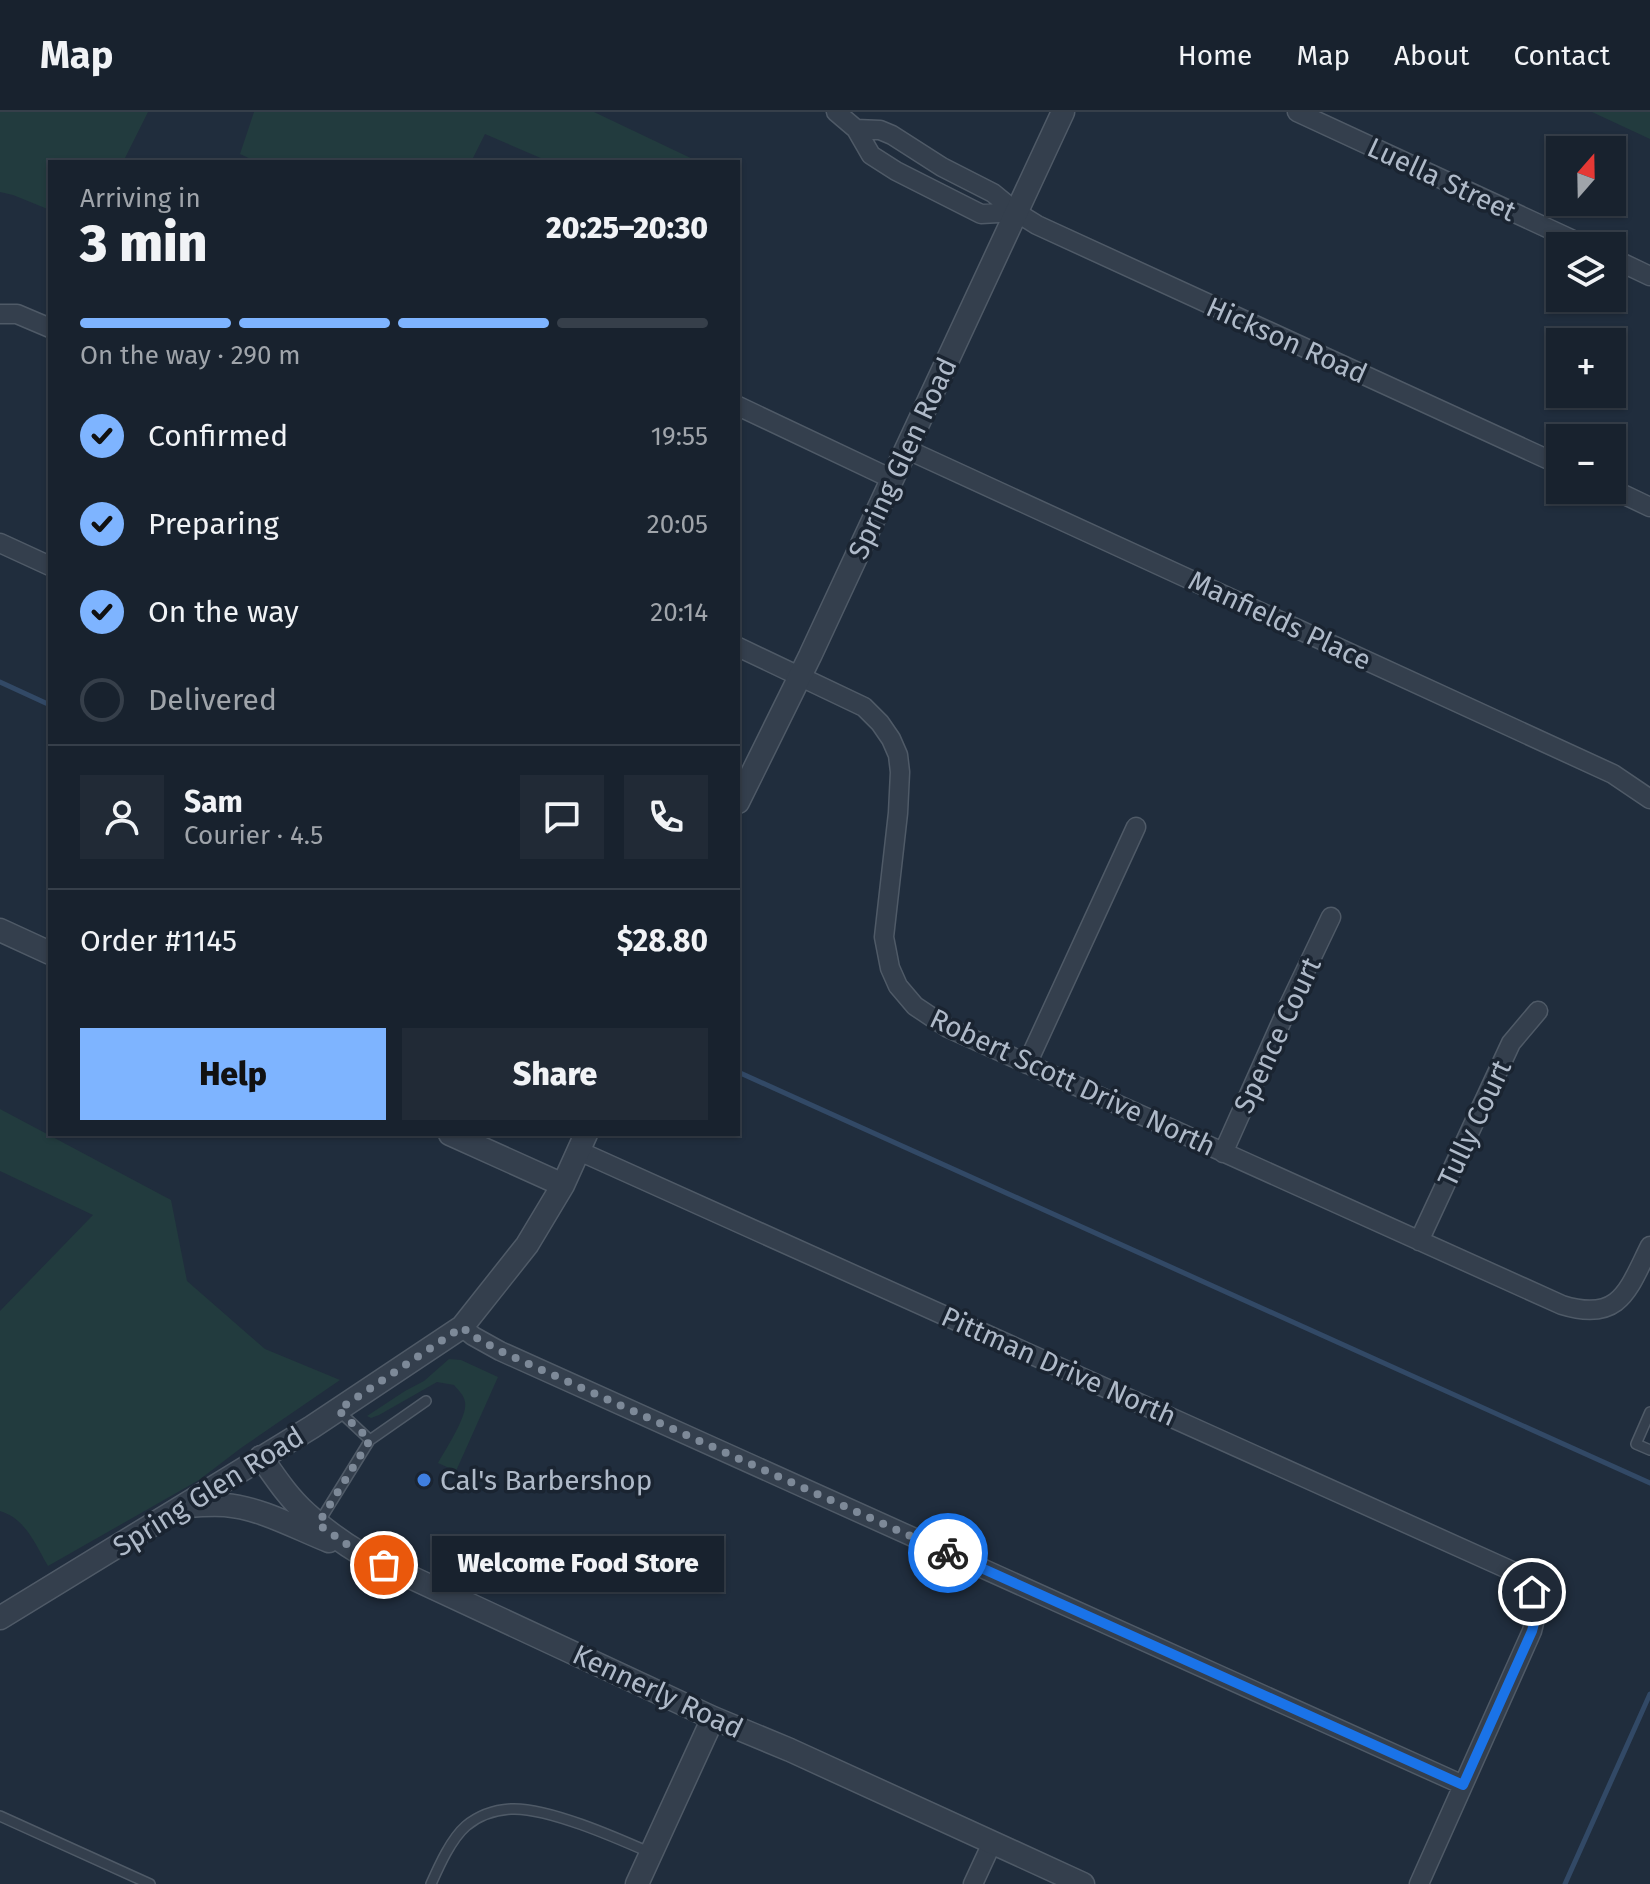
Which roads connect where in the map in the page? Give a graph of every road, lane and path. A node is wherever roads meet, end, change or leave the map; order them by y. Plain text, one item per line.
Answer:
1 (836, 112) edge
2 (1063, 112) edge
3 (1297, 112) edge
4 (856, 129) junction
5 (1016, 212) junction
6 (1556, 232) edge
7 (1626, 265) edge
8 (1650, 276) edge
9 (0, 314) edge
10 (48, 327) edge
11 (740, 407) edge
12 (906, 449) junction
13 (1546, 459) edge
14 (892, 479) junction
15 (1626, 496) edge
16 (1650, 507) edge
17 (0, 543) edge
18 (48, 565) edge
19 (740, 648) edge
20 (801, 676) junction
21 (740, 798) edge
22 (1650, 799) edge
23 (1136, 827) dead end
24 (1331, 917) dead end
25 (0, 930) edge
26 (48, 952) edge
27 (1538, 1011) dead end
28 (1027, 1064) junction
29 (454, 1136) edge
30 (582, 1142) edge
31 (1223, 1153) junction
32 (563, 1185) junction
33 (1419, 1241) junction
34 (1650, 1246) edge
35 (462, 1327) junction
36 (426, 1401) dead end
37 (338, 1410) junction
38 (1650, 1412) edge
39 (370, 1440) junction
40 (1650, 1450) edge
41 (261, 1457) junction
42 (185, 1506) junction
43 (318, 1524) junction
44 (358, 1552) junction
45 (0, 1618) edge
46 (713, 1718) junction
47 (1463, 1785) junction
48 (0, 1816) edge
49 (992, 1843) junction
50 (651, 1853) junction
51 (150, 1884) edge
52 (431, 1884) edge
53 (637, 1884) edge
54 (973, 1884) edge
55 (1083, 1884) edge
56 (1419, 1884) edge

1 - 4 street, Hickson Road
2 - 5 street, Spring Glen Road
3 - 6 street, Luella Street
4 - 5 street, Hickson Road
4 - 5 street, Hickson Road
5 - 12 street, Spring Glen Road
5 - 13 street, Hickson Road
7 - 8 street
9 - 10 street
11 - 14 street
12 - 14 street, Spring Glen Road
12 - 22 street, Manfields Place
14 - 20 street, Spring Glen Road
15 - 16 street
17 - 18 street
19 - 20 street, Robert Scott Drive North
20 - 21 street, Spring Glen Road
20 - 28 street, Robert Scott Drive North
23 - 28 street
24 - 31 street, Spence Court
25 - 26 street
27 - 33 street, Tully Court
28 - 31 street, Robert Scott Drive North
29 - 32 street
30 - 32 street, Spring Glen Road
30 - 47 street, Pittman Drive North
31 - 33 street, Robert Scott Drive North
32 - 35 street, Spring Glen Road
33 - 34 street, Robert Scott Drive North
35 - 37 street, Spring Glen Road
35 - 47 street
36 - 39 lane
37 - 39 lane
37 - 41 street, Spring Glen Road
38 - 40 lane
39 - 43 lane
41 - 42 street, Spring Glen Road
41 - 43 street, Kennerly Road
42 - 44 street
42 - 45 street, Spring Glen Road
43 - 44 street, Kennerly Road
44 - 46 street, Kennerly Road
46 - 49 street, Kennerly Road
46 - 50 street
47 - 56 street
48 - 51 lane
49 - 54 street
49 - 55 street, Kennerly Road
50 - 52 lane
50 - 53 street

